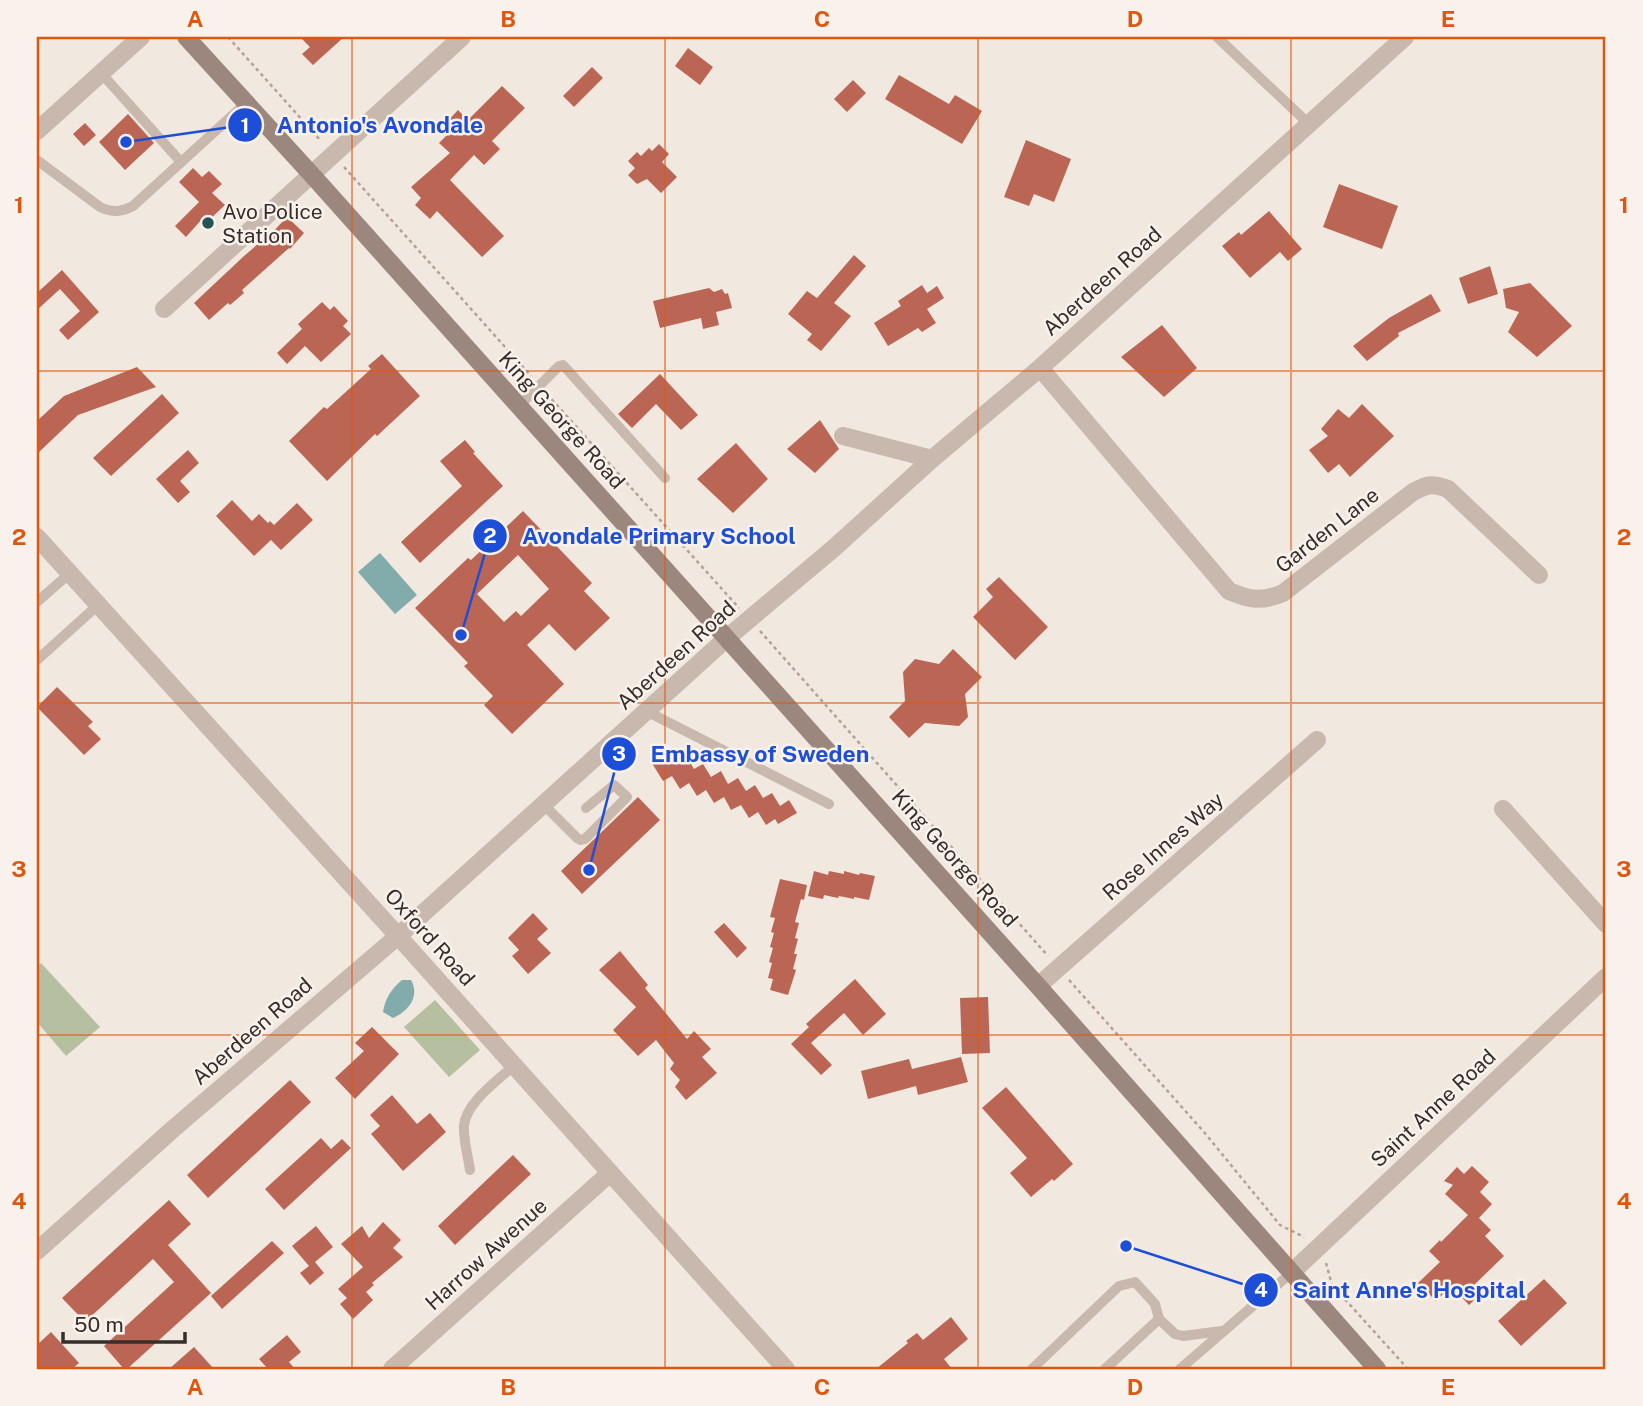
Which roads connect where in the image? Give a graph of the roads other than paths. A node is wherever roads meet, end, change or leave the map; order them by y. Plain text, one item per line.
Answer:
1 (141, 37) edge
2 (186, 37) edge
3 (462, 37) edge
4 (1217, 37) edge
5 (1405, 37) edge
6 (101, 73) junction
7 (246, 103) junction
8 (1309, 124) junction
9 (37, 131) edge
10 (37, 160) edge
11 (181, 162) junction
12 (312, 175) junction
13 (164, 309) dead end
14 (1040, 368) junction
15 (519, 406) junction
16 (842, 436) dead end
17 (932, 459) junction
18 (665, 478) dead end
19 (37, 537) edge
20 (70, 573) junction
21 (1539, 575) dead end
22 (37, 602) edge
23 (99, 605) junction
24 (727, 638) junction
25 (37, 660) edge
26 (648, 712) junction
27 (1317, 740) dead end
28 (830, 804) dead end
29 (544, 805) junction
30 (586, 808) dead end
31 (1503, 809) dead end
32 (1606, 924) edge
33 (398, 936) junction
34 (1606, 977) edge
35 (1038, 986) junction
36 (514, 1065) junction
37 (470, 1170) dead end
38 (610, 1173) junction
39 (37, 1251) edge
40 (1291, 1273) junction
41 (1159, 1319) junction
42 (1223, 1331) junction
43 (392, 1369) edge
44 (786, 1369) edge
45 (1032, 1369) edge
46 (1105, 1369) edge
47 (1180, 1369) edge
48 (1377, 1369) edge

1 - 6 street
2 - 7 main road, King George Road
3 - 12 street
4 - 8 lane
5 - 8 street, Aberdeen Road
6 - 9 street
6 - 11 lane
7 - 11 lane
7 - 12 main road, King George Road
8 - 14 street, Aberdeen Road
10 - 11 lane
12 - 13 street
12 - 15 main road, King George Road
14 - 17 street, Aberdeen Road
14 - 21 street, Garden Lane
15 - 18 lane
15 - 24 main road, King George Road
16 - 17 street
17 - 24 street, Aberdeen Road
19 - 20 street, Oxford Road
20 - 22 lane
20 - 23 street, Oxford Road
23 - 25 lane
23 - 33 street, Oxford Road
24 - 26 street, Aberdeen Road
24 - 35 main road, King George Road
26 - 28 lane
26 - 29 street, Aberdeen Road
27 - 35 street, Rose Innes Way
29 - 30 lane
29 - 33 street, Aberdeen Road
31 - 32 street
33 - 36 street, Oxford Road
33 - 39 street, Aberdeen Road
34 - 40 street, Saint Anne Road
35 - 40 main road, King George Road
36 - 37 lane
36 - 38 street, Oxford Road
38 - 43 street, Harrow Awenue
38 - 44 street, Oxford Road
40 - 42 lane
40 - 48 main road, King George Road
41 - 42 lane
41 - 45 lane
41 - 46 lane
42 - 47 lane

